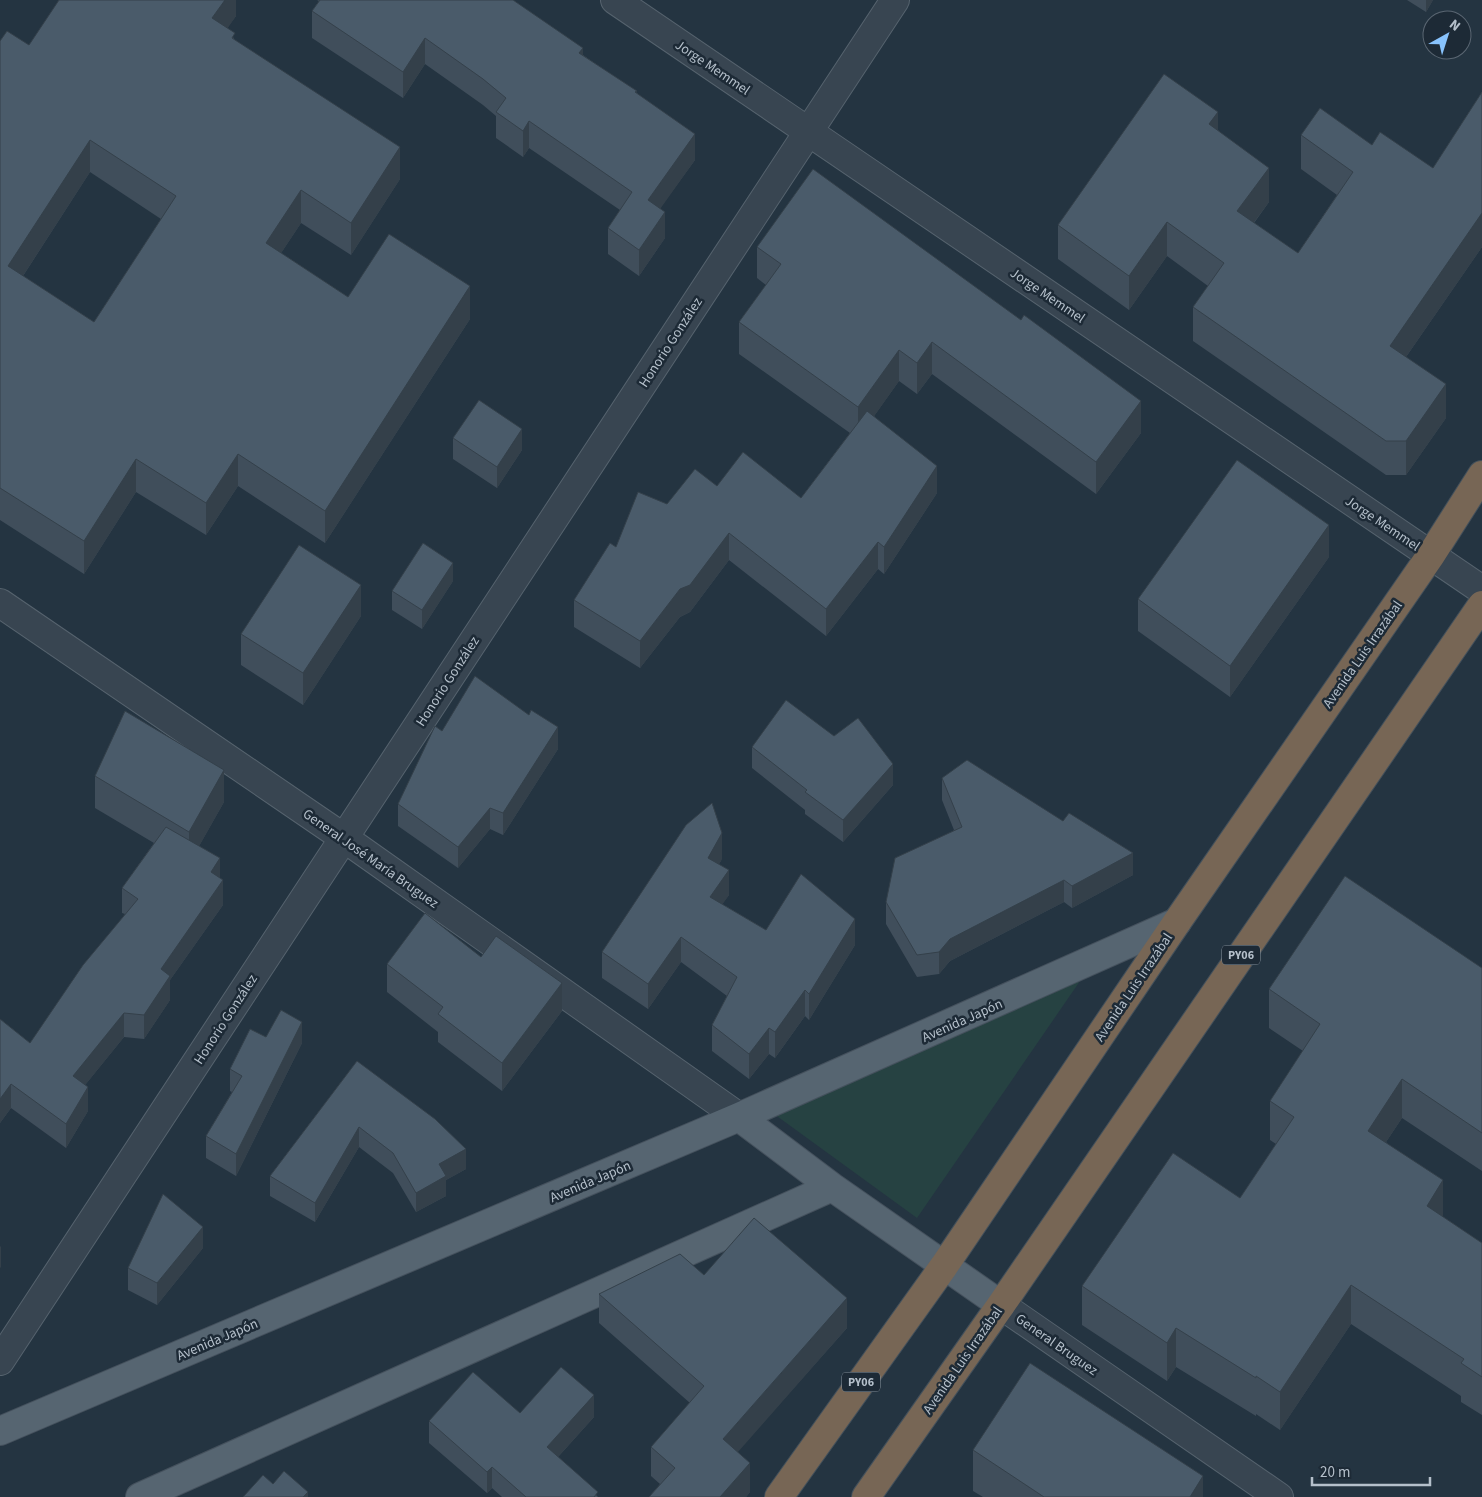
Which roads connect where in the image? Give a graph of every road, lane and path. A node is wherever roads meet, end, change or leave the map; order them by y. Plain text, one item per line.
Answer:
1 (615, 0) edge
2 (895, 0) edge
3 (808, 132) junction
4 (1482, 475) edge
5 (1431, 555) junction
6 (1482, 590) edge
7 (0, 604) edge
8 (1482, 605) edge
9 (344, 838) junction
10 (1177, 922) junction
11 (739, 1117) junction
12 (832, 1187) junction
13 (944, 1266) junction
14 (1001, 1305) junction
15 (0, 1361) edge
16 (0, 1432) edge
17 (140, 1497) edge
18 (779, 1497) edge
19 (866, 1497) edge
20 (1279, 1497) edge

1 - 3 street, Jorge Memmel
2 - 3 street, Honorio González
3 - 5 street, Jorge Memmel
3 - 9 street, Honorio González
4 - 5 highway, Avenida Luis Irrazábal / PY06
5 - 6 street, Jorge Memmel
5 - 10 highway, Avenida Luis Irrazábal / PY06
7 - 9 street, General José María Bruguez
8 - 14 highway, Avenida Luis Irrazábal / PY06
9 - 11 street, General José María Bruguez
9 - 15 street, Honorio González
10 - 11 main road, Avenida Japón
10 - 13 highway, Avenida Luis Irrazábal / PY06
11 - 12 main road, General Bruguez
11 - 16 main road, Avenida Japón
12 - 13 main road, General Bruguez
12 - 17 main road
13 - 14 main road, General Bruguez
13 - 18 highway, Avenida Luis Irrazábal / PY06
14 - 19 highway, Avenida Luis Irrazábal / PY06
14 - 20 street, General Bruguez

